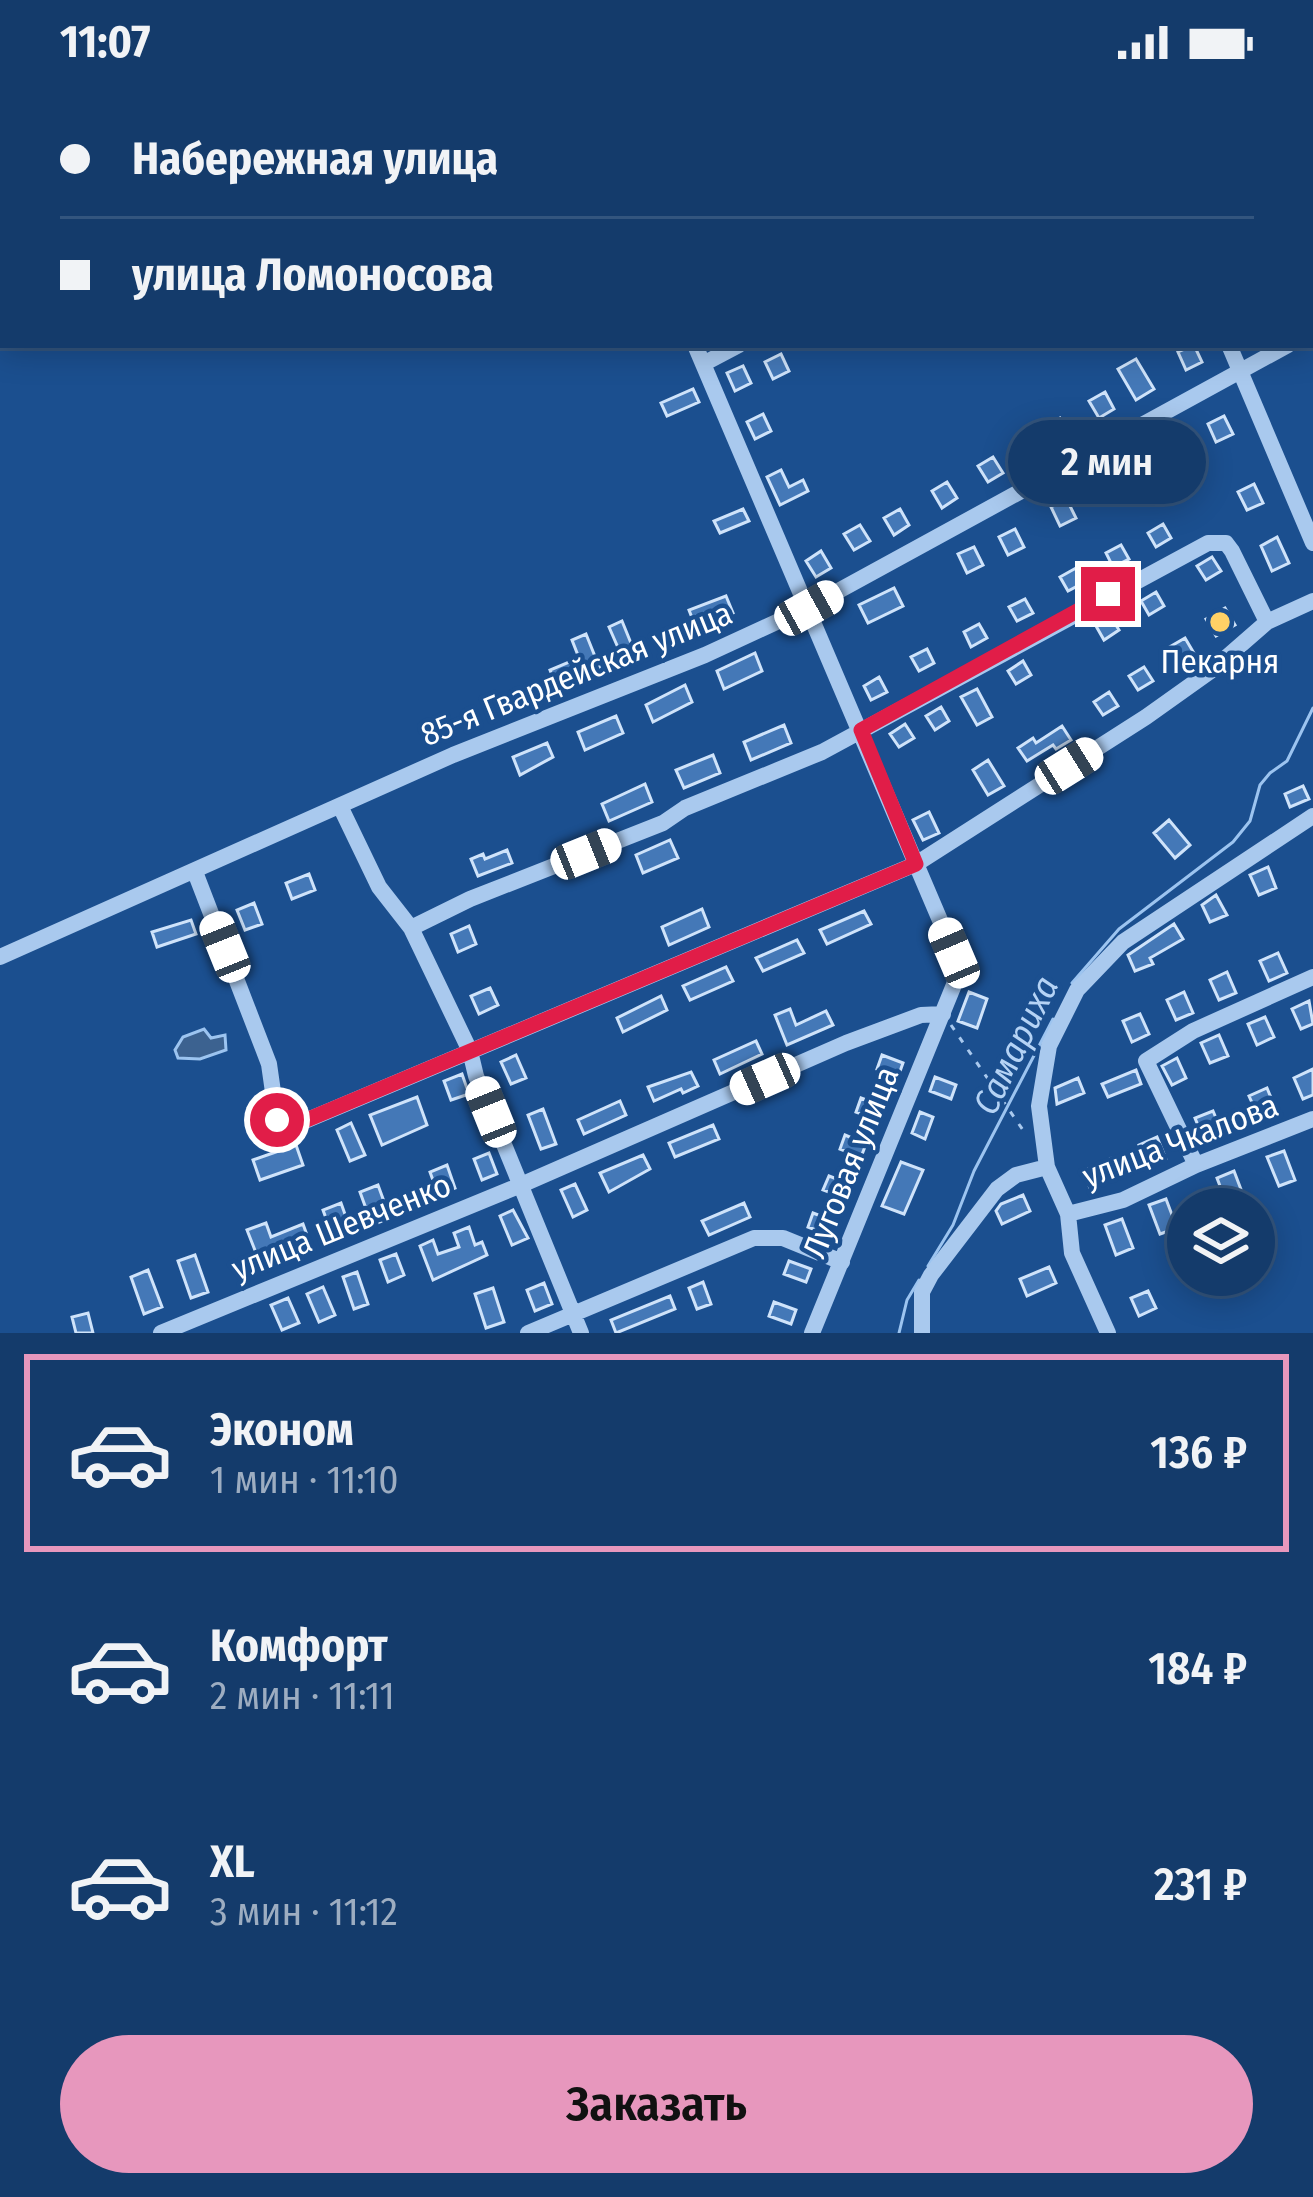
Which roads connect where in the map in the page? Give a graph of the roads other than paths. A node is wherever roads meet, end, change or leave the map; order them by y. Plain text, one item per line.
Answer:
1 (696, 348) edge
2 (733, 348) edge
3 (1230, 348) edge
4 (1282, 348) edge
5 (703, 364) junction
6 (1240, 371) junction
7 (1313, 543) edge
8 (1313, 601) edge
9 (809, 608) junction
10 (1267, 622) junction
11 (861, 730) junction
12 (340, 806) junction
13 (1313, 816) edge
14 (916, 864) junction
15 (195, 872) junction
16 (411, 928) junction
17 (0, 957) edge
18 (1313, 977) edge
19 (944, 1014) junction
20 (470, 1052) junction
21 (1313, 1119) edge
22 (1196, 1165) junction
23 (1047, 1168) junction
24 (521, 1185) junction
25 (1068, 1214) junction
26 (842, 1262) junction
27 (578, 1324) edge
28 (161, 1333) edge
29 (528, 1333) edge
30 (812, 1333) edge
31 (922, 1333) edge
32 (1108, 1333) edge

1 - 5 street, Луговая улица
2 - 5 street
3 - 6 street
4 - 6 street, 85-я Гвардейская улица
5 - 9 street, Луговая улица
6 - 7 street
6 - 9 street, 85-я Гвардейская улица
8 - 10 street
9 - 11 street, Луговая улица
9 - 12 street, 85-я Гвардейская улица
10 - 11 street
10 - 14 street
11 - 14 street, Луговая улица
11 - 16 street
12 - 15 street, 85-я Гвардейская улица
12 - 16 street
13 - 23 street
14 - 19 street, Луговая улица
14 - 20 street
15 - 17 street, 85-я Гвардейская улица
15 - 20 street
16 - 20 street
18 - 22 street
19 - 24 street, улица Шевченко
19 - 26 street, Луговая улица
20 - 24 street
21 - 22 street, улица Чкалова
22 - 25 street, улица Чкалова
23 - 25 street
23 - 31 street
24 - 27 street
24 - 28 street, улица Шевченко
25 - 32 street
26 - 27 street
26 - 30 street, Луговая улица
27 - 29 street

